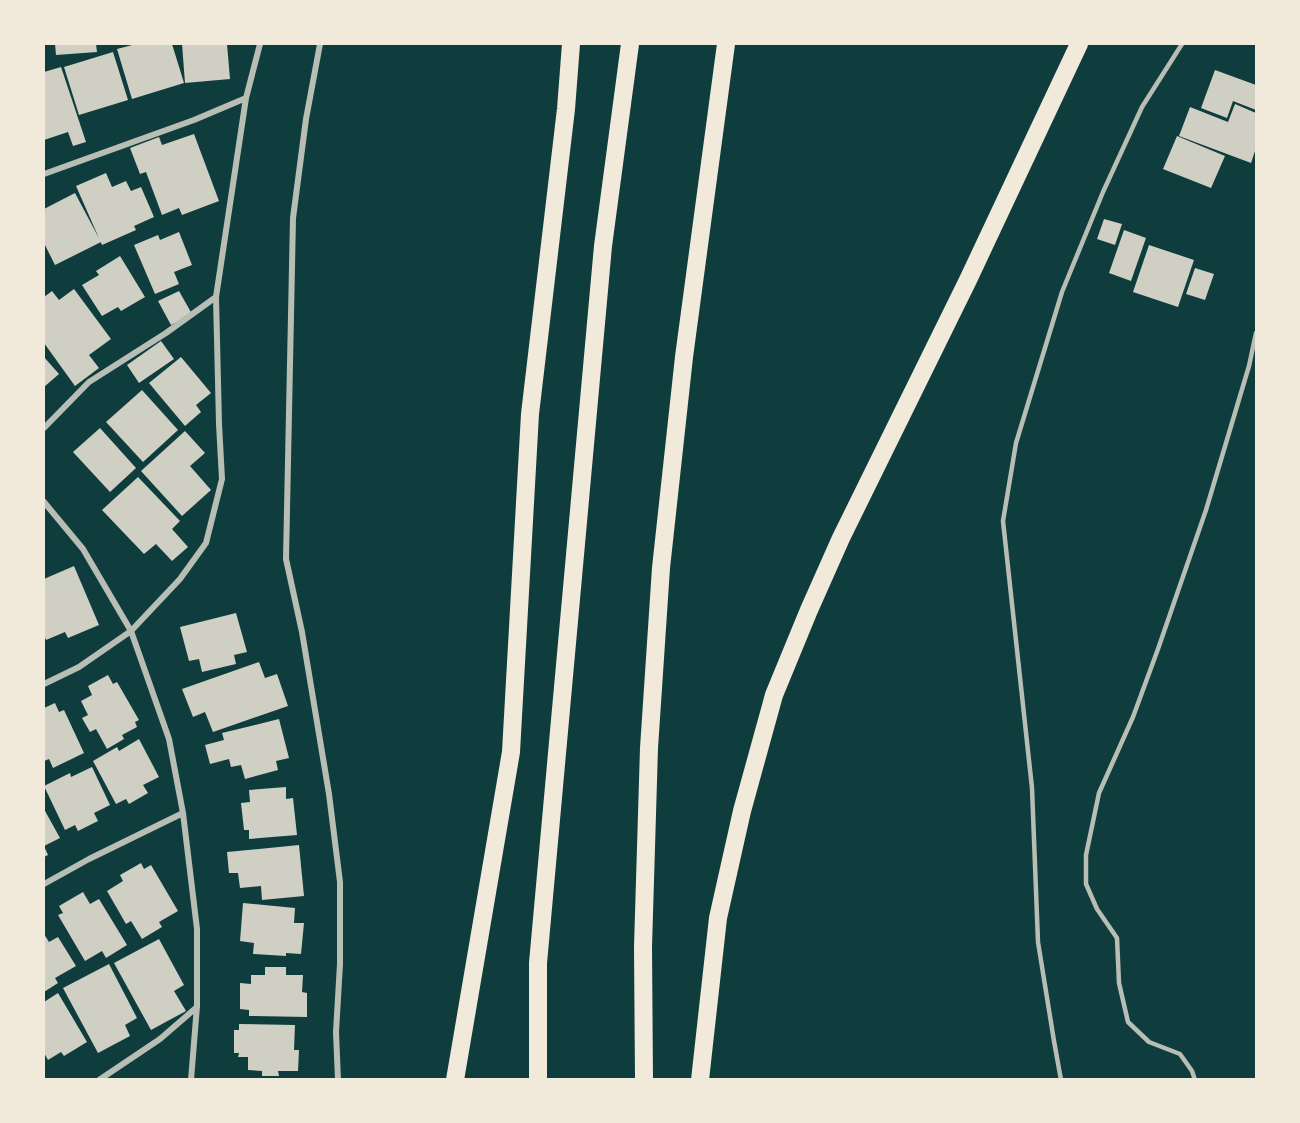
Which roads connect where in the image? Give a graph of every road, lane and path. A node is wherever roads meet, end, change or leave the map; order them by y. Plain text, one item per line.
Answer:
1 (260, 44) edge
2 (320, 44) edge
3 (571, 44) edge
4 (630, 44) edge
5 (726, 44) edge
6 (1080, 44) edge
7 (1182, 44) edge
8 (246, 98) junction
9 (44, 174) edge
10 (216, 297) junction
11 (1257, 333) edge
12 (44, 428) edge
13 (44, 502) edge
14 (131, 631) junction
15 (44, 684) edge
16 (183, 813) junction
17 (44, 884) edge
18 (197, 1006) junction
19 (99, 1080) edge
20 (191, 1080) edge
21 (338, 1080) edge
22 (455, 1080) edge
23 (538, 1080) edge
24 (644, 1080) edge
25 (700, 1080) edge
26 (1061, 1080) edge
27 (1195, 1080) edge

1 - 8 street
2 - 21 street
3 - 22 highway
4 - 23 highway
5 - 24 highway
6 - 25 highway
7 - 26 lane
8 - 9 street
8 - 10 street
10 - 12 street
10 - 14 street
11 - 27 lane
13 - 14 street
14 - 15 street
14 - 16 street
16 - 17 street
16 - 18 street
18 - 19 street
18 - 20 street

